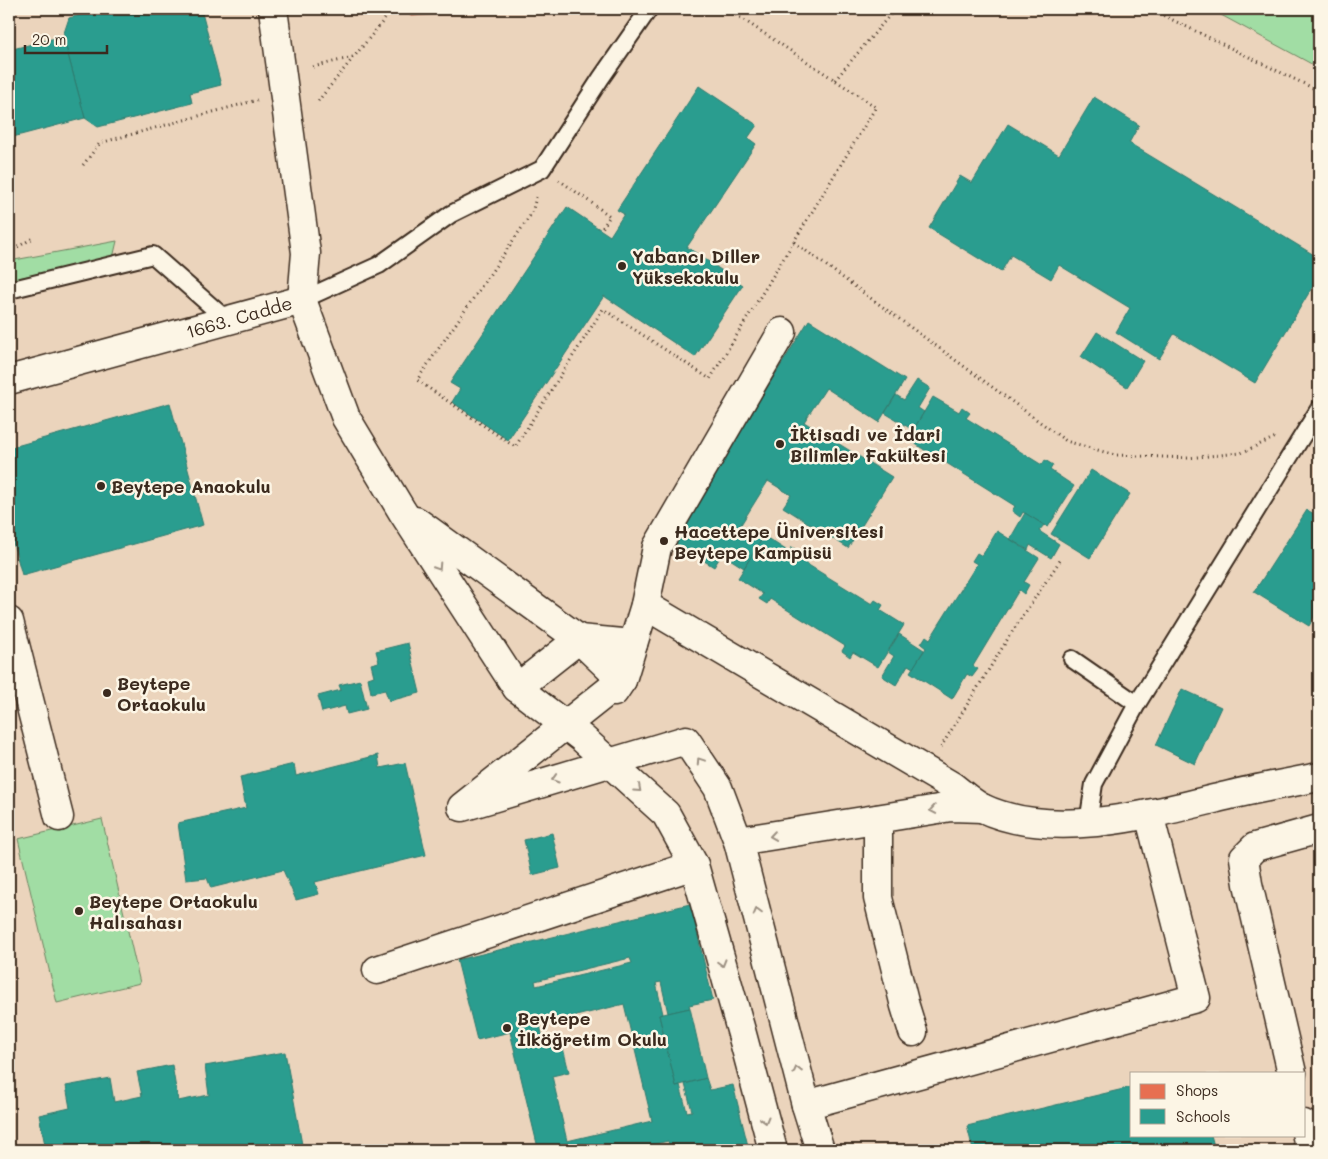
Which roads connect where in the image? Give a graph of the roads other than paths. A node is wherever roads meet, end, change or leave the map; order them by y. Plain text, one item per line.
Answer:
1 (273, 9) edge
2 (649, 9) edge
3 (9, 290) edge
4 (302, 300) junction
5 (228, 321) junction
6 (782, 332) dead end
7 (9, 380) edge
8 (1316, 414) edge
9 (402, 511) junction
10 (644, 605) junction
11 (9, 621) edge
12 (579, 639) junction
13 (633, 644) junction
14 (1072, 658) dead end
15 (622, 680) junction
16 (517, 688) junction
17 (1137, 704) junction
18 (582, 738) junction
19 (1319, 777) edge
20 (982, 808) junction
21 (1149, 814) junction
22 (59, 817) dead end
23 (878, 819) junction
24 (1088, 823) junction
25 (1319, 829) edge
26 (738, 841) junction
27 (694, 865) junction
28 (377, 970) dead end
29 (913, 1032) dead end
30 (1292, 1072) edge
31 (806, 1105) junction
32 (1306, 1133) edge
33 (773, 1150) edge
34 (820, 1150) edge
35 (1310, 1150) edge

1 - 4 street, 1663. Cadde
2 - 4 lane
3 - 5 lane
4 - 5 street, 1663. Cadde
4 - 9 street
5 - 7 street, 1663. Cadde
6 - 10 street
8 - 17 lane
9 - 12 street
9 -> 16 street
10 - 13 street
10 - 20 street
11 - 22 street
12 - 13 street
12 - 15 street
12 - 16 street
13 - 15 street
14 - 17 lane
15 - 18 street
26 -> 15 street
16 - 18 street
17 - 24 lane
18 -> 27 street
19 - 21 street
20 -> 23 street
20 - 24 street
21 - 24 street
21 - 31 street
23 -> 26 street
23 - 29 street
25 - 30 street
31 -> 26 street
27 - 28 street
27 -> 33 street
31 - 34 street
32 - 35 street

